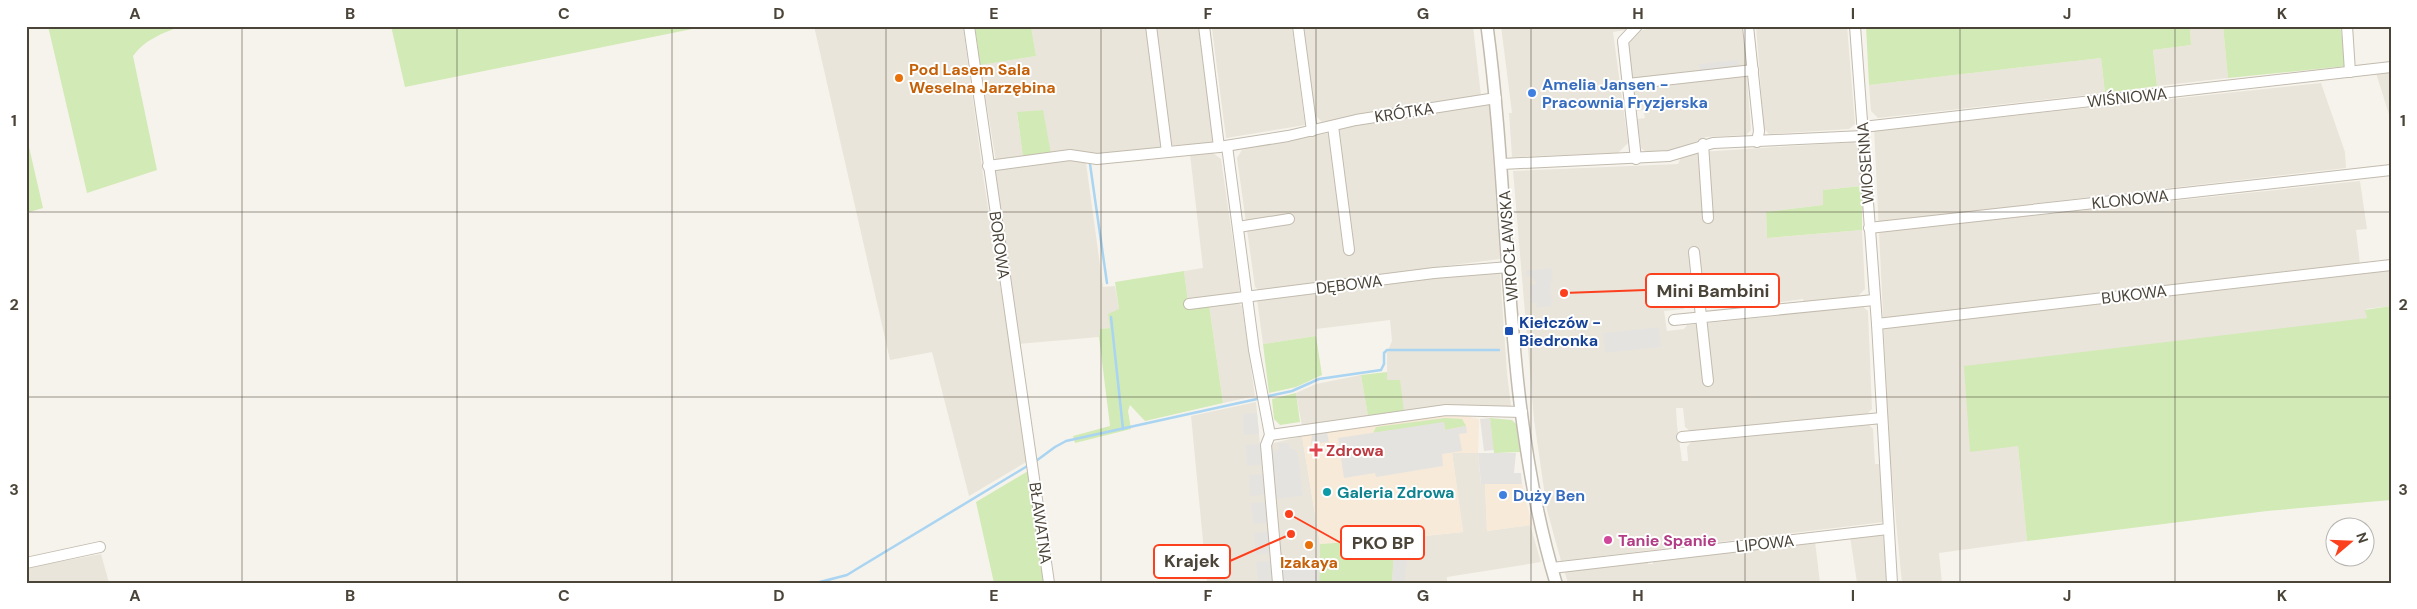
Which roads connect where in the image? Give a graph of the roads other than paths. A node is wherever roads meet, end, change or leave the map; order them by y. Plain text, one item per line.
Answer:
1 (969, 26) edge
2 (1151, 26) edge
3 (1204, 26) edge
4 (1298, 26) edge
5 (1487, 26) edge
6 (1637, 26) edge
7 (1748, 26) edge
8 (1855, 26) edge
9 (2347, 26) edge
10 (2391, 67) edge
11 (1753, 70) junction
12 (2350, 72) junction
13 (1628, 84) junction
14 (1496, 98) junction
15 (1333, 126) junction
16 (1312, 131) junction
17 (1863, 131) junction
18 (1758, 142) junction
19 (1703, 144) junction
20 (1223, 146) junction
21 (1167, 152) junction
22 (1636, 159) junction
23 (1502, 164) junction
24 (988, 166) junction
25 (2391, 170) edge
26 (1708, 218) dead end
27 (1289, 219) dead end
28 (1238, 227) junction
29 (1869, 228) junction
30 (1349, 250) dead end
31 (1694, 252) dead end
32 (2391, 265) edge
33 (1509, 267) junction
34 (1246, 297) junction
35 (1874, 300) junction
36 (1189, 304) dead end
37 (1701, 317) junction
38 (1674, 320) dead end
39 (1877, 324) junction
40 (1708, 381) dead end
41 (1522, 412) junction
42 (1882, 418) junction
43 (1270, 435) junction
44 (1682, 437) dead end
45 (1032, 464) joint
46 (1888, 529) junction
47 (100, 547) dead end
48 (26, 563) edge
49 (1552, 568) junction
50 (1049, 583) edge
51 (1278, 583) edge
52 (1556, 583) edge
53 (1892, 583) edge

1 - 24 street, BOROWA
2 - 21 street
3 - 20 street
4 - 16 street
5 - 14 street, WROCŁAWSKA
6 - 13 street
7 - 11 street
8 - 17 street, WIOSENNA
9 - 12 street
10 - 12 street, WIŚNIOWA
11 - 13 street
11 - 18 street
12 - 17 street, WIŚNIOWA
13 - 22 street
14 - 15 street, KRÓTKA
14 - 23 street, WROCŁAWSKA
15 - 16 street, KRÓTKA
15 - 30 street
16 - 20 street, KRÓTKA
17 - 18 street, WIŚNIOWA
17 - 29 street, WIOSENNA
18 - 19 street, WIŚNIOWA
19 - 22 street, WIŚNIOWA
19 - 26 street
20 - 21 street, KRÓTKA
20 - 28 street
21 - 24 street, KRÓTKA
22 - 23 street, WIŚNIOWA
23 - 33 street, WROCŁAWSKA
24 - 45 street, BOROWA
25 - 29 street, KLONOWA
27 - 28 street
28 - 34 street
29 - 35 street, WIOSENNA
31 - 37 street
32 - 39 street, BUKOWA
33 - 34 street, DĘBOWA
33 - 41 street, WROCŁAWSKA
34 - 36 street, DĘBOWA
34 - 43 street
35 - 37 street
35 - 39 street, WIOSENNA
37 - 38 street
37 - 40 street
39 - 42 street, WIOSENNA
41 - 43 street
41 - 49 street, WROCŁAWSKA
42 - 44 street
42 - 46 street, WIOSENNA
43 - 51 street
45 - 50 street, BŁAWATNA
46 - 49 street, LIPOWA
46 - 53 street, WIOSENNA
47 - 48 street
49 - 52 street, WROCŁAWSKA

